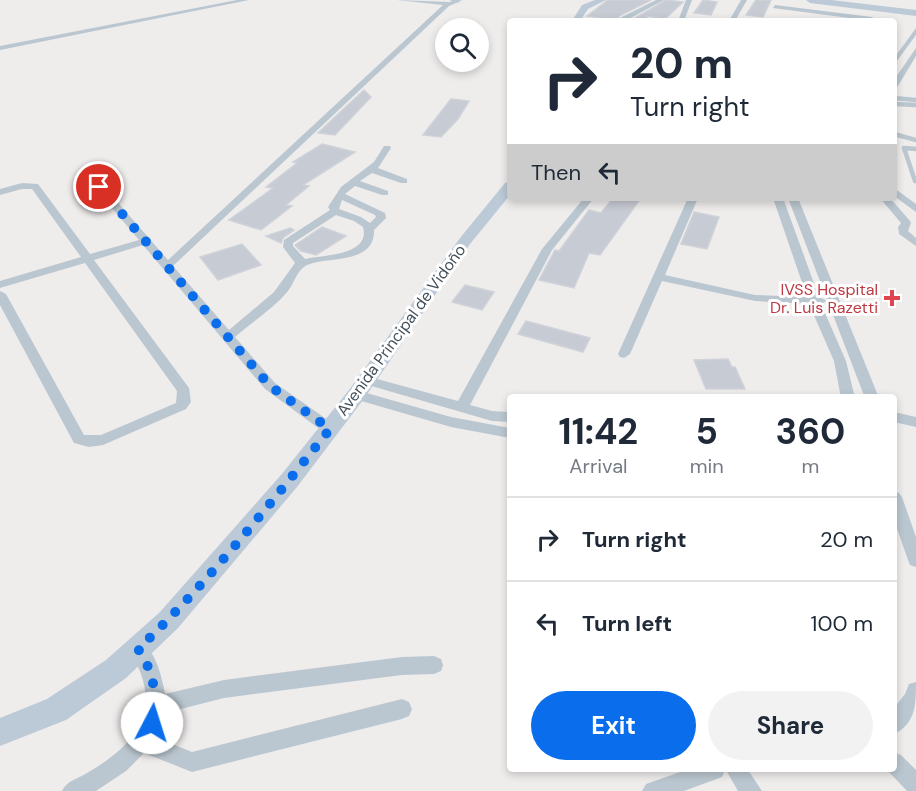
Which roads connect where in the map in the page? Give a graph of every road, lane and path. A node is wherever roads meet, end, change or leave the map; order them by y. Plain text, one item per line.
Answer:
1 (246, 0) edge
2 (399, 0) edge
3 (459, 0) edge
4 (467, 0) edge
5 (602, 0) edge
6 (661, 0) edge
7 (688, 0) edge
8 (744, 0) edge
9 (810, 0) edge
10 (829, 0) edge
11 (449, 2) edge
12 (776, 7) dead end
13 (882, 7) junction
14 (916, 11) edge
15 (578, 18) edge
16 (624, 18) edge
17 (682, 18) edge
18 (734, 18) edge
19 (857, 18) edge
20 (874, 18) edge
21 (916, 30) edge
22 (0, 48) edge
23 (916, 50) edge
24 (897, 58) edge
25 (897, 81) edge
26 (897, 98) edge
27 (916, 100) edge
28 (897, 104) edge
29 (916, 105) edge
30 (897, 135) edge
31 (916, 140) edge
32 (387, 148) dead end
33 (916, 149) edge
34 (84, 169) dead end
35 (371, 169) junction
36 (404, 181) dead end
37 (915, 181) edge
38 (353, 182) junction
39 (507, 190) edge
40 (0, 192) edge
41 (385, 194) dead end
42 (897, 194) edge
43 (341, 196) junction
44 (587, 201) edge
45 (692, 201) edge
46 (779, 201) edge
47 (794, 201) edge
48 (888, 201) edge
49 (916, 210) edge
50 (335, 211) junction
51 (369, 229) junction
52 (146, 242) junction
53 (916, 243) edge
54 (88, 258) junction
55 (301, 264) junction
56 (166, 266) junction
57 (658, 277) junction
58 (0, 285) edge
59 (0, 294) edge
60 (814, 301) junction
61 (833, 301) junction
62 (228, 337) junction
63 (624, 354) dead end
64 (361, 387) junction
65 (848, 394) edge
66 (870, 394) edge
67 (461, 408) junction
68 (507, 417) edge
69 (330, 429) junction
70 (507, 432) edge
71 (897, 506) edge
72 (916, 560) edge
73 (138, 649) junction
74 (434, 665) dead end
75 (916, 691) edge
76 (156, 706) junction
77 (402, 709) dead end
78 (897, 720) edge
79 (0, 732) edge
80 (140, 741) junction
81 (897, 765) edge
82 (709, 772) edge
83 (737, 772) edge
84 (916, 786) edge
85 (73, 791) edge
86 (653, 791) edge
87 (751, 791) edge

1 - 22 street
2 - 11 street
3 - 11 street
4 - 11 street
5 - 15 main road
6 - 16 street
7 - 17 street
8 - 18 street
9 - 13 main road
10 - 13 main road
11 - 56 street
12 - 19 street
13 - 14 main road
13 - 20 street
21 - 24 street
23 - 25 street
26 - 27 lane
28 - 29 lane
30 - 31 lane
32 - 35 street
33 - 37 lane
34 - 52 street
35 - 36 street
35 - 38 street
38 - 41 street
38 - 43 street
39 - 64 main road, Avenida Principal de Vidoño
40 - 54 street
42 - 49 street
43 - 50 street
43 - 51 street
44 - 67 street
45 - 57 street
46 - 60 street
47 - 61 street
48 - 53 street
50 - 51 street
50 - 55 street
51 - 55 street
52 - 54 street
52 - 56 street
54 - 58 street
54 - 59 street
55 - 62 street
56 - 62 street
57 - 60 street
57 - 63 street
60 - 61 street
60 - 65 street
61 - 66 street
62 - 69 street
64 - 67 street
64 - 69 main road, Avenida Principal de Vidoño
64 - 70 street
67 - 68 street
69 - 73 main road, Avenida Principal de Vidoño
71 - 72 street
73 - 76 street
73 - 79 main road, Avenida Principal de Vidoño
74 - 76 street
75 - 78 street
76 - 80 street
77 - 80 street
80 - 85 street
81 - 84 street
82 - 86 street
83 - 87 street

